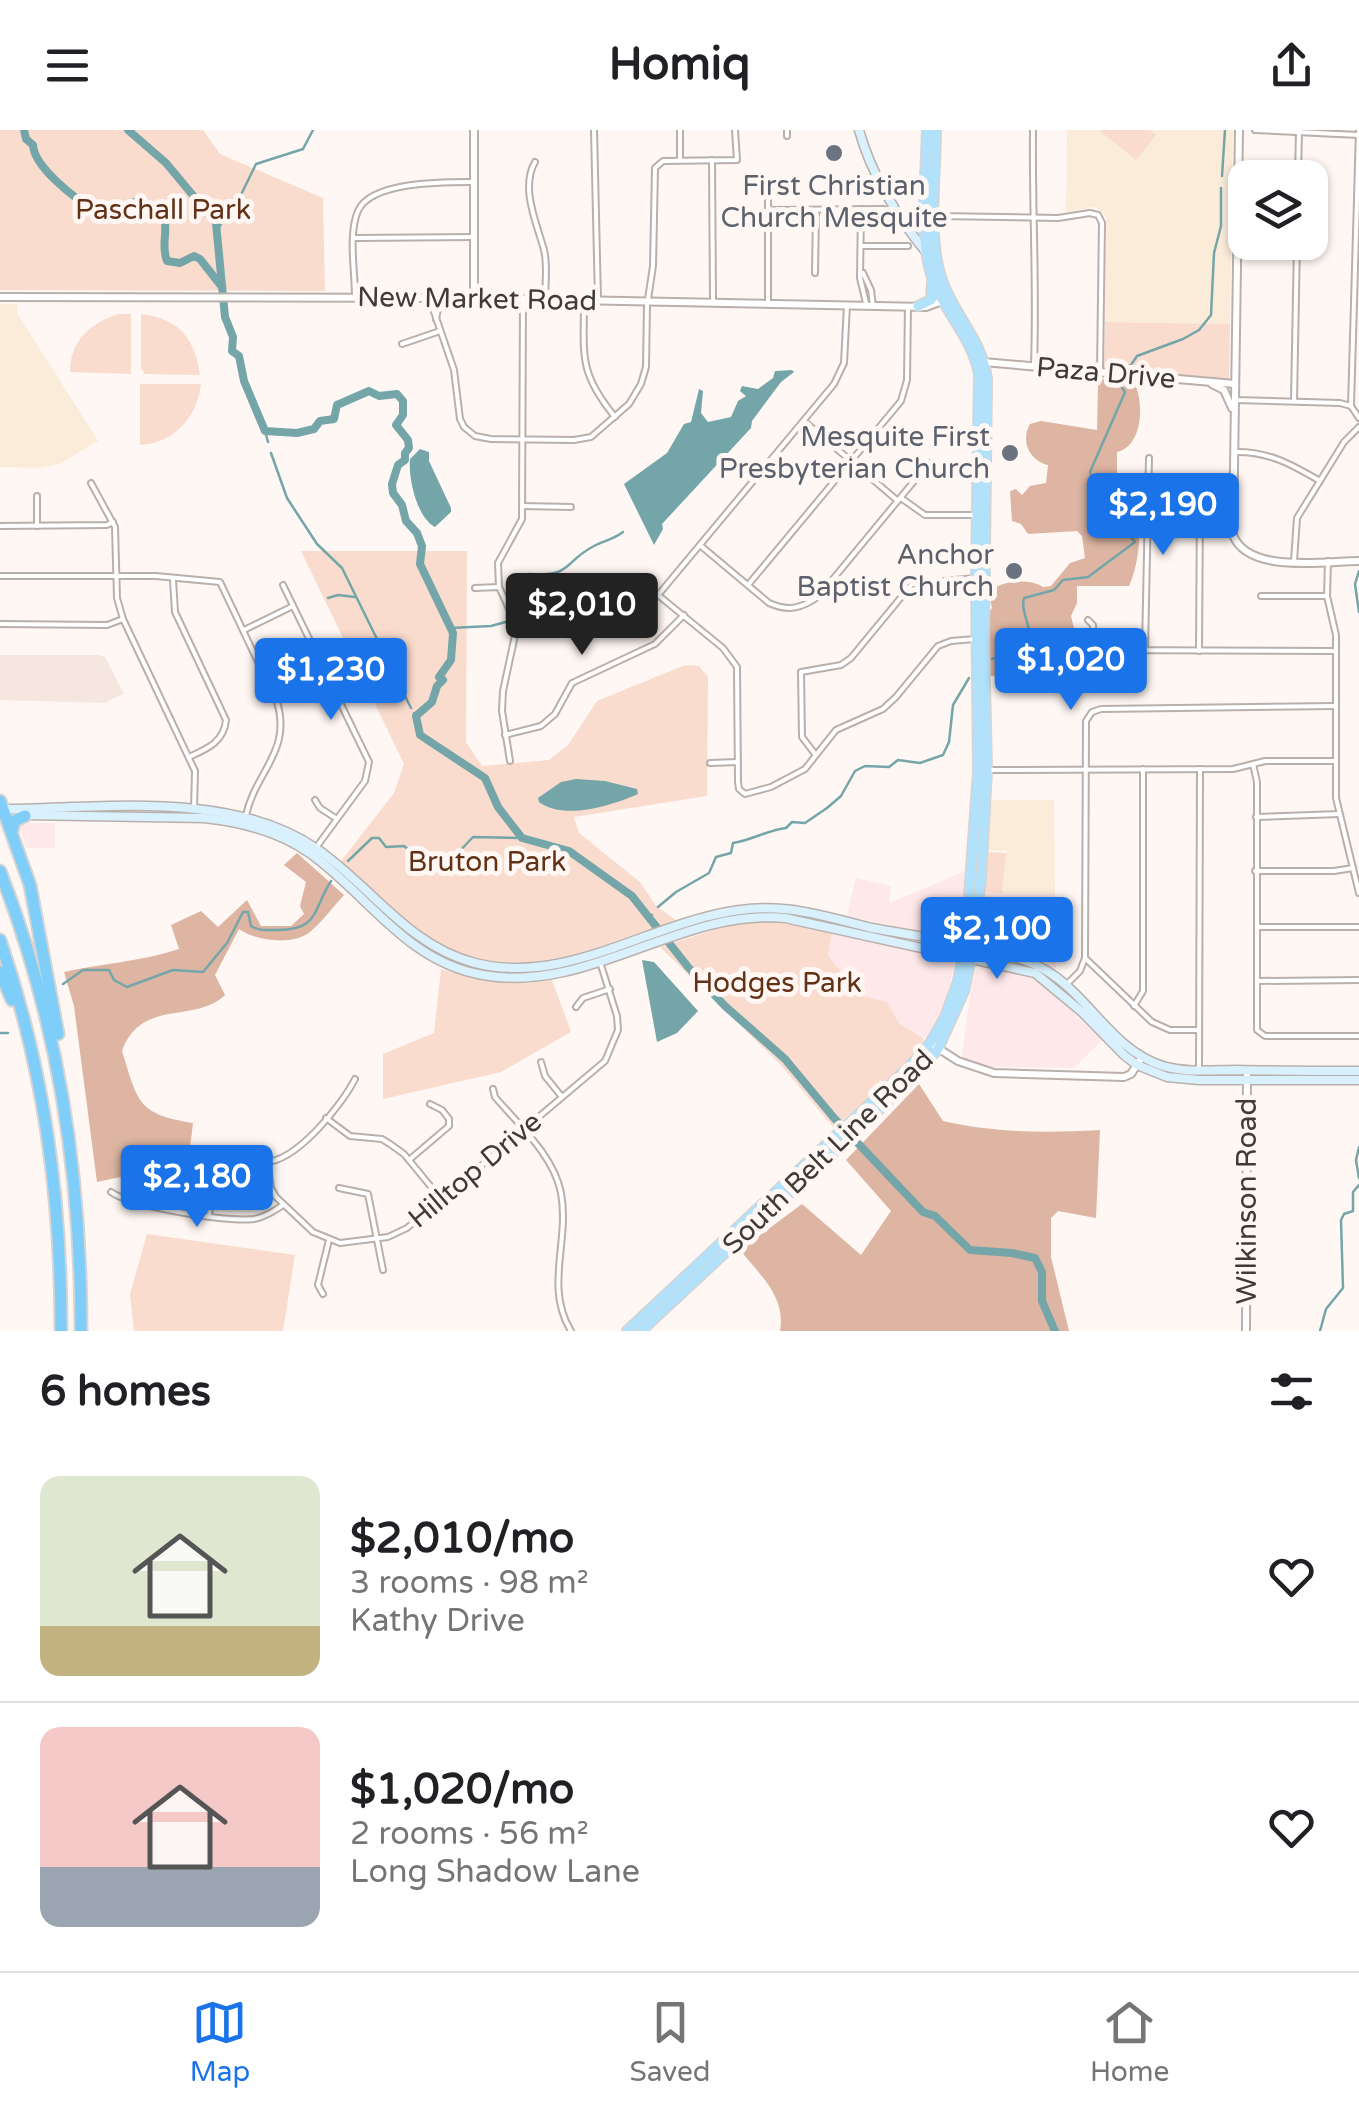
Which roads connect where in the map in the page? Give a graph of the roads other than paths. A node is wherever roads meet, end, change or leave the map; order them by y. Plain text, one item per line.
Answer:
1 (474, 130) edge
2 (594, 130) edge
3 (680, 130) edge
4 (735, 130) edge
5 (859, 130) edge
6 (927, 130) edge
7 (936, 130) edge
8 (1033, 130) edge
9 (1239, 130) edge
10 (1255, 130) edge
11 (1299, 131) edge
12 (1359, 133) edge
13 (680, 160) junction
14 (712, 160) junction
15 (1298, 160) edge
16 (535, 162) dead end
17 (931, 166) junction
18 (474, 182) junction
19 (768, 184) dead end
20 (884, 209) dead end
21 (768, 210) junction
22 (816, 210) junction
23 (861, 210) junction
24 (931, 216) junction
25 (1032, 218) junction
26 (926, 234) junction
27 (913, 236) junction
28 (474, 237) junction
29 (354, 238) junction
30 (861, 246) junction
31 (908, 246) dead end
32 (927, 253) junction
33 (1297, 260) edge
34 (815, 273) dead end
35 (931, 274) junction
36 (942, 280) junction
37 (0, 297) edge
38 (355, 298) junction
39 (430, 298) junction
40 (441, 298) junction
41 (474, 298) junction
42 (523, 299) junction
43 (947, 299) junction
44 (545, 300) junction
45 (584, 300) junction
46 (598, 300) junction
47 (647, 302) junction
48 (713, 302) junction
49 (768, 304) junction
50 (847, 305) junction
51 (869, 306) junction
52 (913, 306) junction
53 (436, 319) junction
54 (440, 330) junction
55 (402, 344) dead end
56 (981, 362) junction
57 (1034, 366) junction
58 (1100, 371) junction
59 (1206, 382) junction
60 (1235, 384) junction
61 (1235, 400) junction
62 (1294, 401) junction
63 (1351, 406) junction
64 (615, 417) junction
65 (1235, 417) junction
66 (1359, 418) edge
67 (804, 421) junction
68 (1359, 427) edge
69 (522, 440) junction
70 (1234, 452) junction
71 (1149, 458) dead end
72 (852, 460) junction
73 (929, 463) dead end
74 (1320, 481) junction
75 (91, 483) dead end
76 (37, 496) dead end
77 (899, 500) junction
78 (1147, 500) junction
79 (1200, 500) junction
80 (1233, 501) junction
81 (522, 506) junction
82 (571, 507) dead end
83 (981, 515) junction
84 (113, 522) junction
85 (0, 526) edge
86 (37, 526) junction
87 (700, 546) junction
88 (981, 558) junction
89 (1294, 561) junction
90 (1328, 561) junction
91 (1359, 561) edge
92 (0, 576) edge
93 (117, 576) junction
94 (976, 578) junction
95 (172, 580) junction
96 (283, 585) dead end
97 (748, 585) junction
98 (500, 586) junction
99 (475, 588) dead end
100 (658, 595) junction
101 (1261, 596) dead end
102 (1328, 596) junction
103 (293, 606) junction
104 (684, 615) junction
105 (122, 619) junction
106 (1088, 620) dead end
107 (0, 624) edge
108 (244, 630) junction
109 (516, 634) junction
110 (981, 640) junction
111 (1145, 650) junction
112 (1199, 650) junction
113 (1336, 651) junction
114 (1336, 706) junction
115 (505, 735) junction
116 (816, 754) junction
117 (190, 757) junction
118 (510, 761) dead end
119 (1336, 761) junction
120 (738, 762) junction
121 (710, 763) dead end
122 (1253, 764) junction
123 (1086, 769) junction
124 (1143, 769) junction
125 (1200, 769) junction
126 (983, 771) junction
127 (314, 800) dead end
128 (2, 810) edge
129 (44, 813) junction
130 (194, 813) junction
131 (1339, 814) junction
132 (24, 816) junction
133 (1256, 817) junction
134 (337, 819) junction
135 (245, 820) junction
136 (12, 831) junction
137 (314, 851) junction
138 (1354, 868) junction
139 (972, 869) junction
140 (0, 871) edge
141 (1256, 871) junction
142 (369, 892) junction
143 (1359, 893) edge
144 (978, 896) junction
145 (361, 900) junction
146 (1359, 916) edge
147 (1258, 926) junction
148 (1359, 927) edge
149 (0, 940) edge
150 (623, 947) junction
151 (435, 952) junction
152 (968, 952) junction
153 (580, 957) junction
154 (1085, 958) junction
155 (600, 962) junction
156 (0, 972) edge
157 (1359, 980) edge
158 (1258, 982) junction
159 (1063, 988) junction
160 (610, 989) junction
161 (1134, 1006) junction
162 (576, 1007) dead end
163 (1200, 1030) junction
164 (1359, 1036) edge
165 (934, 1046) junction
166 (56, 1053) junction
167 (1140, 1061) junction
168 (541, 1062) dead end
169 (1359, 1071) edge
170 (1199, 1075) junction
171 (1247, 1075) junction
172 (355, 1078) dead end
173 (1359, 1080) edge
174 (492, 1089) dead end
175 (562, 1098) junction
176 (41, 1102) junction
177 (430, 1104) dead end
178 (326, 1118) junction
179 (523, 1130) junction
180 (408, 1160) junction
181 (268, 1162) junction
182 (339, 1188) dead end
183 (111, 1192) dead end
184 (441, 1199) junction
185 (283, 1205) junction
186 (209, 1214) junction
187 (377, 1239) junction
188 (329, 1240) junction
189 (382, 1270) dead end
190 (681, 1286) junction
191 (323, 1294) dead end
192 (61, 1331) edge
193 (80, 1331) edge
194 (571, 1331) edge
195 (627, 1331) edge
196 (641, 1331) edge
197 (1246, 1331) edge

1 - 18 street
2 - 46 street
3 - 13 street
4 - 14 street
5 - 27 main road
6 - 17 main road
7 - 17 main road
8 - 25 street
9 - 60 street
10 - 11 street
11 - 12 street
11 - 15 street
12 - 63 street
13 - 14 street
13 - 47 street
14 - 48 street
16 - 44 street
17 - 24 main road
18 - 28 street
18 - 29 street
19 - 21 street
20 - 23 street
21 - 22 street
21 - 49 street
22 - 23 street
22 - 34 street
23 - 30 street
24 - 25 street
24 - 26 main road
24 - 36 main road
25 - 57 street
25 - 58 street
26 - 27 main road
26 - 32 main road
27 - 32 main road
28 - 29 street
28 - 41 street
29 - 38 street
30 - 31 street
30 - 51 street
32 - 35 main road
32 - 36 main road
33 - 62 street
35 - 43 main road
35 - 52 main road
36 - 43 main road
37 - 38 street, New Market Road
38 - 39 street, New Market Road
39 - 40 street, New Market Road
39 - 53 street
40 - 41 street, New Market Road
40 - 53 street
41 - 42 street, New Market Road
42 - 44 street, New Market Road
42 - 69 street
43 - 52 street, New Market Road
43 - 56 main road, South Belt Line Road
44 - 45 street, New Market Road
45 - 46 street, New Market Road
45 - 64 street
46 - 47 street, New Market Road
47 - 48 street, New Market Road
47 - 64 street
48 - 49 street, New Market Road
49 - 50 street, New Market Road
50 - 51 street, New Market Road
50 - 67 street
51 - 52 street, New Market Road
52 - 72 street
53 - 54 street
54 - 55 street
54 - 69 street
56 - 57 street, Paza Drive
56 - 83 main road, South Belt Line Road
57 - 58 street, Paza Drive
58 - 59 street, Paza Drive
59 - 60 street, Paza Drive
59 - 65 street
60 - 61 street
61 - 62 street
61 - 65 street
62 - 63 street
63 - 66 street
64 - 69 street
65 - 70 street
67 - 72 street
67 - 87 street
68 - 74 street
69 - 81 street
70 - 74 street
70 - 80 street
71 - 78 street
72 - 77 street
72 - 97 street
73 - 77 street
74 - 89 street
75 - 84 street
76 - 86 street
77 - 83 street
77 - 97 street
78 - 79 street
78 - 111 street
79 - 80 street
79 - 112 street
80 - 89 street
81 - 82 street
81 - 98 street
83 - 88 main road, South Belt Line Road
84 - 86 street
84 - 93 street
85 - 86 street
87 - 97 street
87 - 100 street
88 - 94 main road, South Belt Line Road
88 - 110 main road, South Belt Line Road
89 - 90 street
90 - 91 street
90 - 102 street
92 - 93 street
93 - 95 street
93 - 105 street
94 - 110 main road, South Belt Line Road
94 - 116 street
95 - 108 street
95 - 117 street
96 - 103 street
98 - 99 street
98 - 109 street
100 - 104 street
100 - 109 street
101 - 102 street
102 - 113 street
103 - 108 street
103 - 134 street
104 - 115 street
104 - 120 street
105 - 107 street
105 - 117 street
106 - 111 street
108 - 135 street
109 - 115 street
110 - 116 street
110 - 126 main road, South Belt Line Road
111 - 112 street
112 - 113 street
113 - 114 street
114 - 119 street
114 - 123 street
115 - 118 street
116 - 120 street
117 - 130 street
119 - 122 street
119 - 131 street
120 - 121 street
122 - 125 street
122 - 133 street
123 - 124 street
123 - 126 street
123 - 154 street
124 - 125 street
124 - 161 street
125 - 163 street
126 - 139 main road, South Belt Line Road
126 - 144 main road, South Belt Line Road
127 - 134 street
128 - 129 main road
128 - 132 main road
128 - 136 highway
129 - 130 main road
129 - 132 main road
130 - 135 main road
131 - 133 street
131 - 138 street
132 - 136 highway
133 - 141 street
134 - 137 street
135 - 137 main road
136 - 166 highway
137 - 142 main road
137 - 145 main road
138 - 141 street
138 - 143 street
139 - 144 main road
139 - 152 main road, South Belt Line Road
140 - 166 highway
141 - 147 street
142 - 145 main road
142 - 151 main road
144 - 152 main road, South Belt Line Road
145 - 151 main road
146 - 148 street
147 - 148 street
147 - 158 street
149 - 176 highway
150 - 152 main road
150 - 153 main road
150 - 155 main road
151 - 153 main road
151 - 155 main road
152 - 159 main road
152 - 165 main road, South Belt Line Road
153 - 155 main road
154 - 159 street
154 - 161 street
155 - 160 street, Hilltop Drive
156 - 176 highway
157 - 158 street
158 - 164 street
159 - 167 main road
160 - 162 street
160 - 175 street, Hilltop Drive
161 - 163 street
163 - 170 street
165 - 167 street
165 - 190 main road, South Belt Line Road
166 - 193 highway
167 - 170 main road
168 - 175 street
169 - 171 main road
170 - 171 main road
171 - 173 main road
171 - 197 street, Wilkinson Road
172 - 178 street
174 - 179 street
175 - 179 street, Hilltop Drive
176 - 192 highway
177 - 180 street
178 - 180 street
178 - 181 street
179 - 184 street, Hilltop Drive
179 - 194 street
180 - 184 street
181 - 185 street
181 - 186 street
182 - 187 street
183 - 186 street
184 - 187 street, Hilltop Drive
185 - 186 street
185 - 188 street
187 - 188 street, Hilltop Drive
187 - 189 street
188 - 191 street
190 - 195 main road, South Belt Line Road
190 - 196 main road, South Belt Line Road

